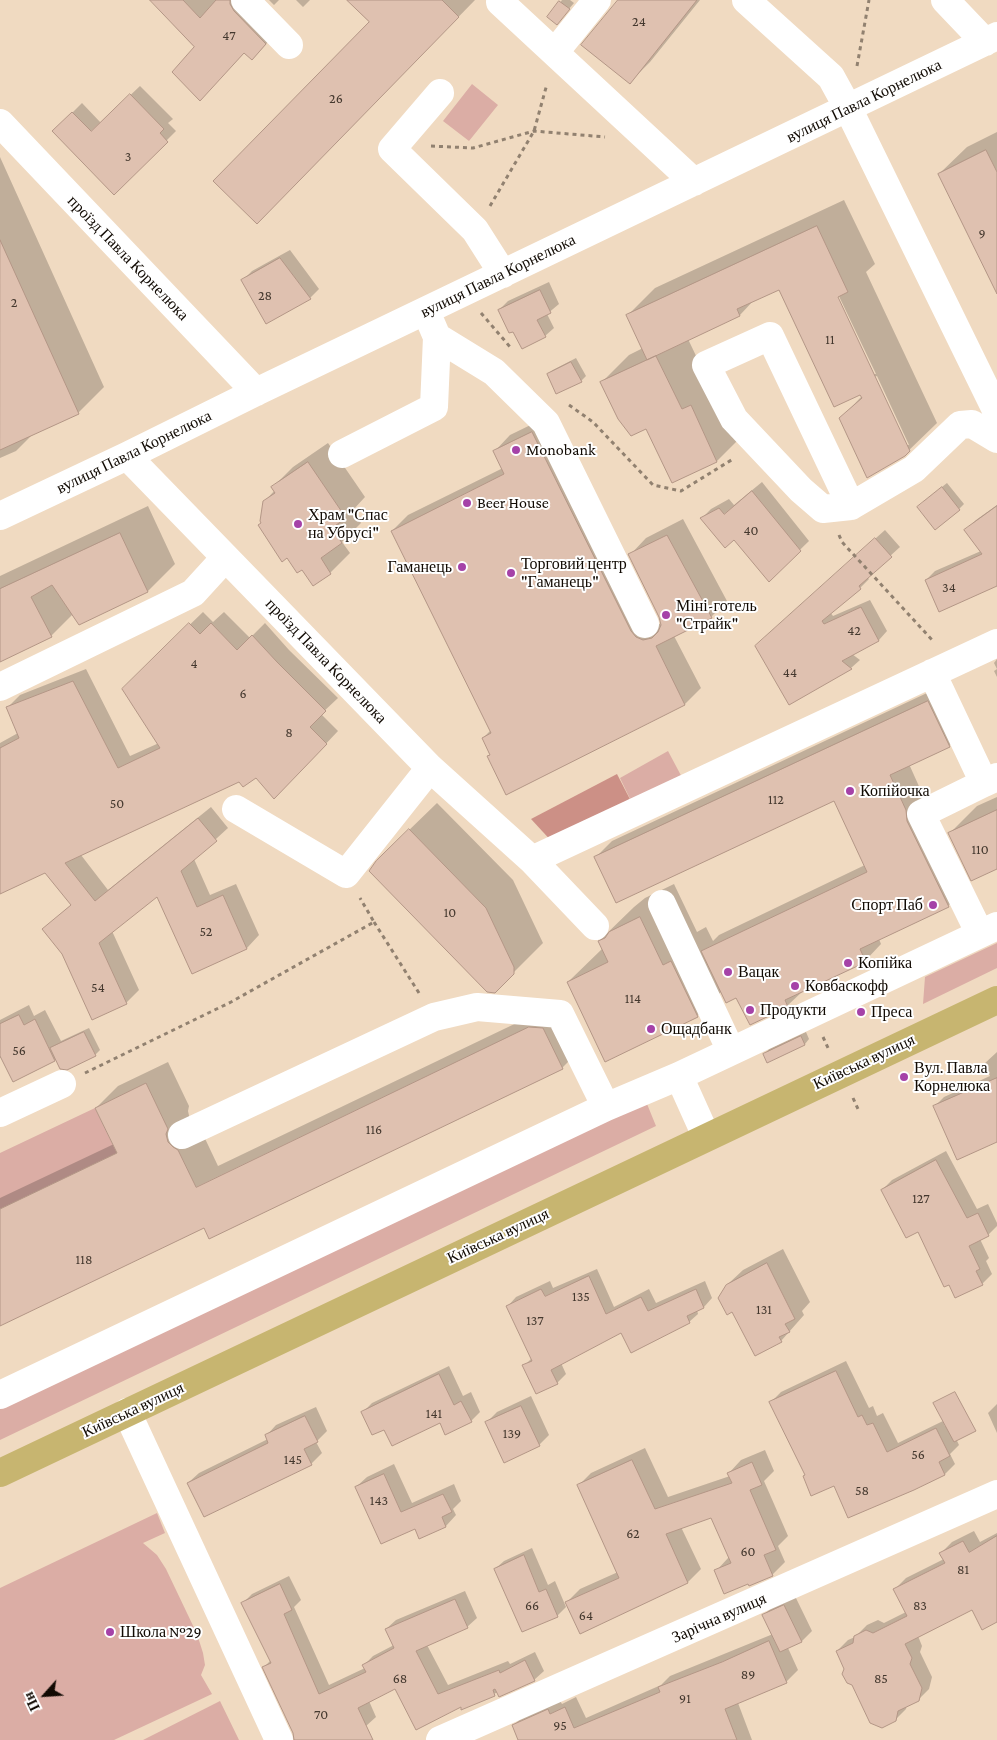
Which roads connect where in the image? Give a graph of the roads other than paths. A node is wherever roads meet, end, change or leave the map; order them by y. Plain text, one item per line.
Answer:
1 (245, 0) edge
2 (597, 0) edge
3 (746, 0) edge
4 (945, 0) edge
5 (500, 2) dead end
6 (991, 39) edge
7 (289, 45) dead end
8 (555, 52) junction
9 (440, 93) dead end
10 (848, 108) junction
11 (0, 123) edge
12 (694, 182) junction
13 (503, 274) junction
14 (426, 311) junction
15 (437, 336) junction
16 (256, 392) junction
17 (997, 412) edge
18 (997, 439) edge
19 (342, 454) dead end
20 (127, 456) junction
21 (841, 507) junction
22 (0, 516) edge
23 (225, 558) junction
24 (645, 624) dead end
25 (997, 643) edge
26 (940, 669) junction
27 (0, 687) edge
28 (430, 768) junction
29 (990, 780) edge
30 (236, 809) dead end
31 (532, 860) junction
32 (662, 904) dead end
33 (596, 926) dead end
34 (989, 930) edge
35 (997, 1000) edge
36 (731, 1051) junction
37 (678, 1076) junction
38 (62, 1084) road end
39 (606, 1107) junction
40 (0, 1113) edge
41 (182, 1135) dead end
42 (706, 1136) junction
43 (0, 1396) edge
44 (127, 1412) junction
45 (0, 1473) edge
46 (997, 1494) edge
47 (279, 1740) edge
48 (440, 1740) edge

1 - 7 street
2 - 8 street
3 - 10 street
4 - 6 street
5 - 8 street
6 - 10 street, вулиця Павла Корнелюка
8 - 12 street
9 - 13 street
10 - 12 street, вулиця Павла Корнелюка
10 - 17 street
11 - 16 street, проїзд Павла Корнелюка
12 - 13 street, вулиця Павла Корнелюка
13 - 14 street, вулиця Павла Корнелюка
14 - 15 street
14 - 16 street, вулиця Павла Корнелюка
15 - 19 street
15 - 24 street
16 - 20 street, вулиця Павла Корнелюка
18 - 21 street
20 - 22 street, вулиця Павла Корнелюка
20 - 23 street, проїзд Павла Корнелюка
21 - 21 street
23 - 27 street
23 - 28 street, проїзд Павла Корнелюка
25 - 26 street
26 - 29 street
26 - 31 street
28 - 30 street
28 - 31 street, проїзд Павла Корнелюка
29 - 34 street
31 - 33 street, проїзд Павла Корнелюка
32 - 36 street
34 - 36 street
35 - 42 main road, Київська вулиця
36 - 37 street
37 - 39 street
37 - 42 street
38 - 40 street
39 - 41 street
39 - 43 street
42 - 44 main road, Київська вулиця
44 - 45 main road, Київська вулиця
44 - 47 street
46 - 48 street, Зарічна вулиця

